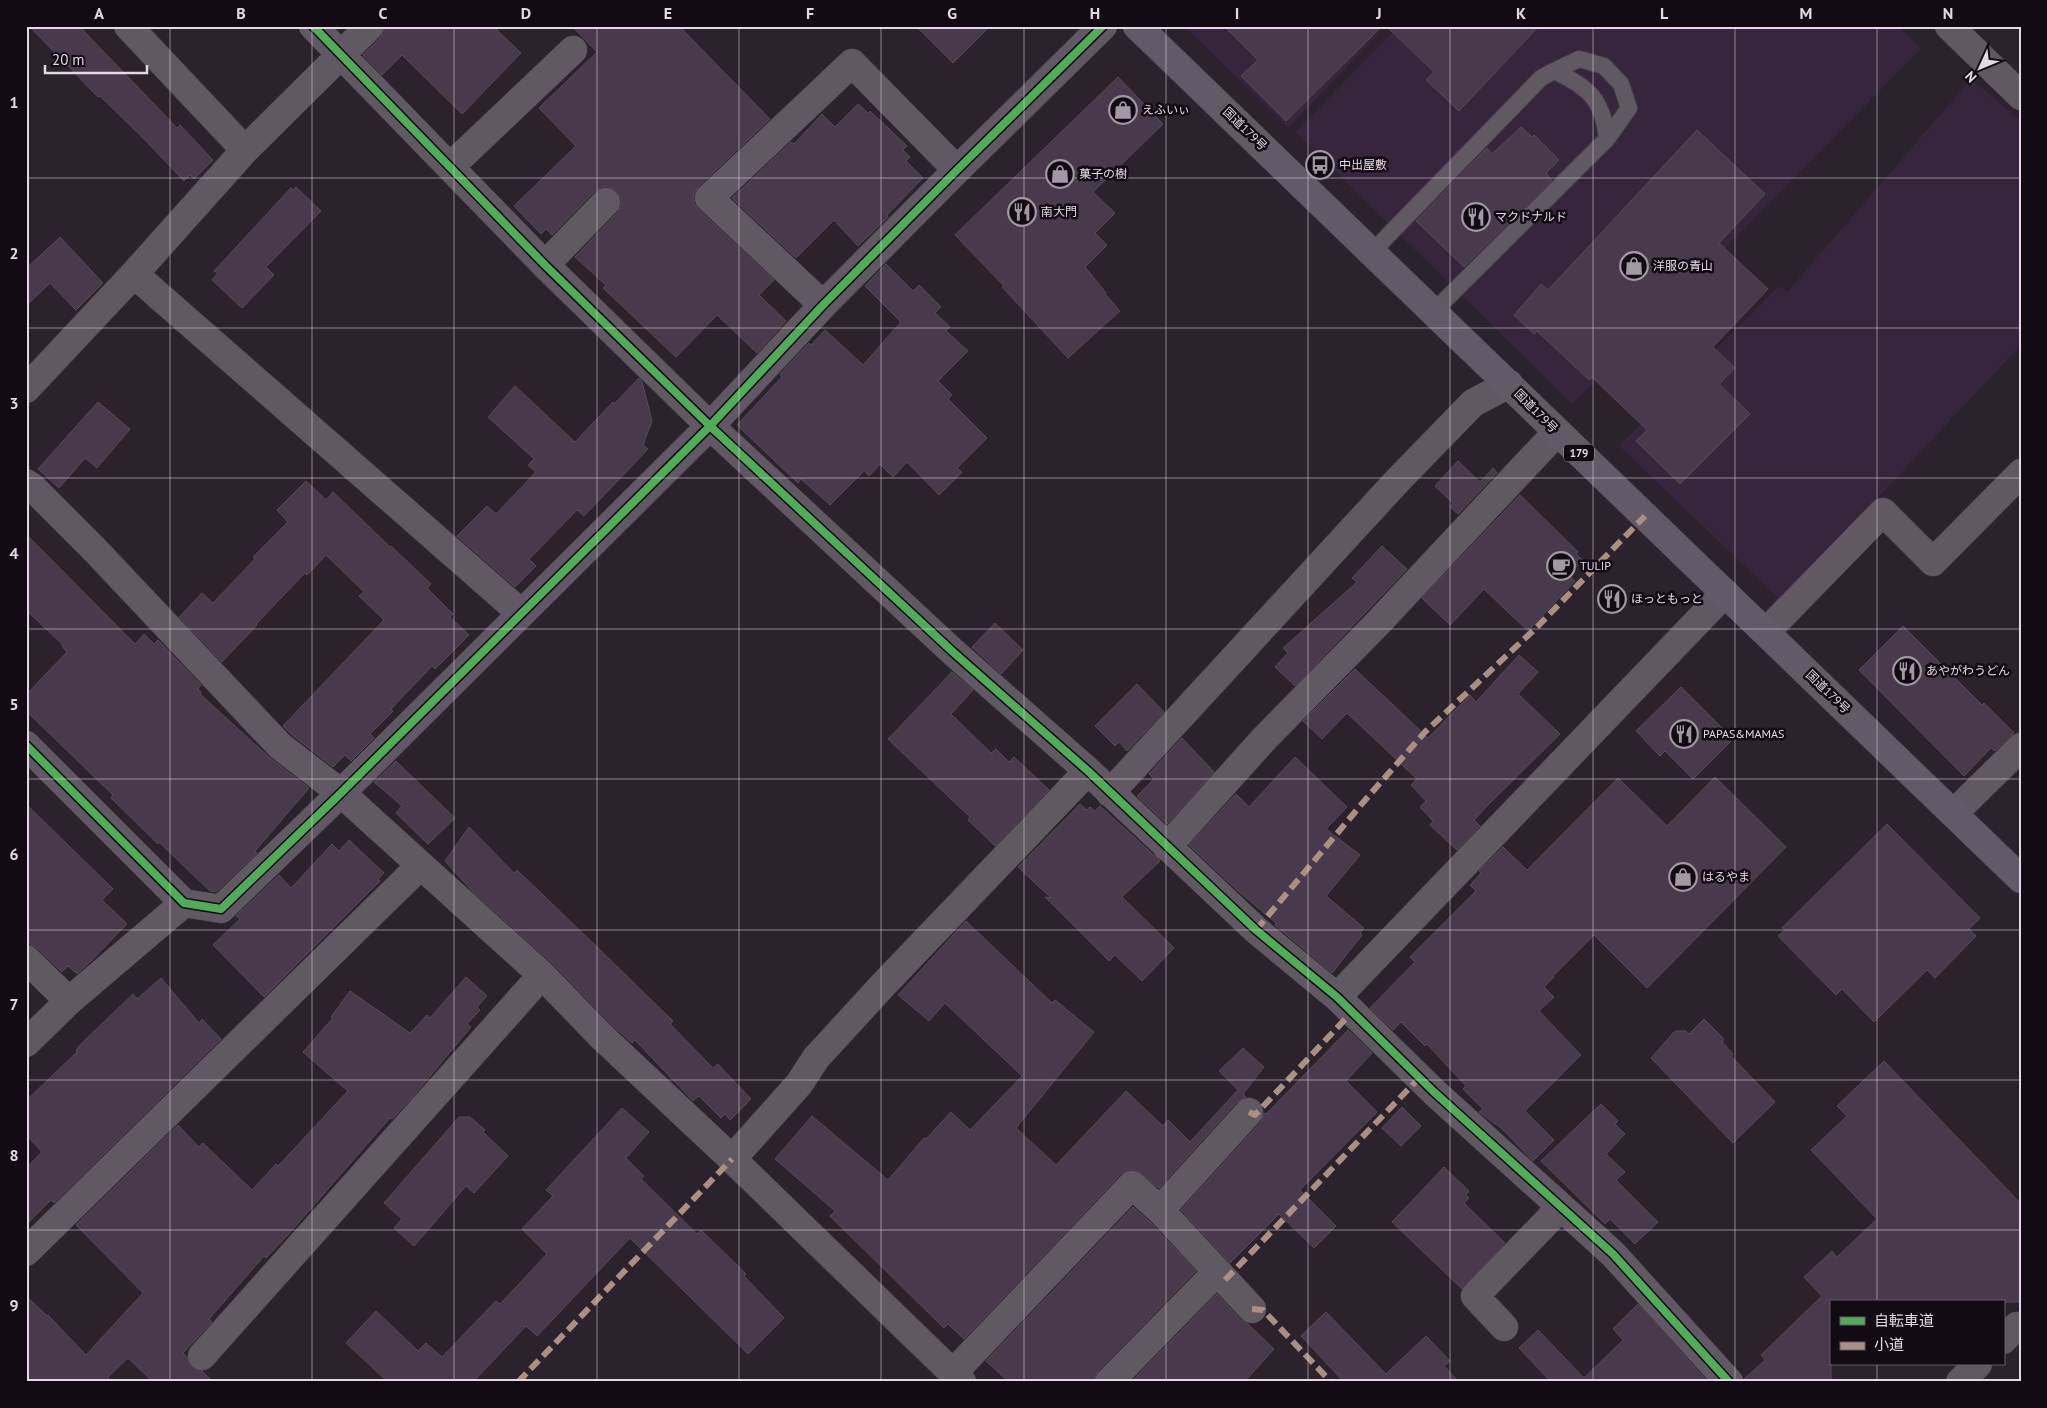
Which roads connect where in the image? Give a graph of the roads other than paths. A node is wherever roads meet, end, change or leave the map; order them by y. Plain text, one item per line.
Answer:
1 (128, 26) edge
2 (313, 26) edge
3 (370, 26) edge
4 (1103, 26) edge
5 (1137, 26) edge
6 (1965, 32) edge
7 (574, 50) dead end
8 (342, 56) junction
9 (1554, 71) junction
10 (2021, 96) edge
11 (1607, 140) junction
12 (245, 150) junction
13 (450, 167) junction
14 (957, 170) junction
15 (606, 202) dead end
16 (1372, 252) junction
17 (545, 265) junction
18 (134, 274) junction
19 (824, 305) junction
20 (1434, 311) junction
21 (1510, 384) junction
22 (26, 389) edge
23 (710, 426) junction
24 (1557, 432) junction
25 (2021, 473) edge
26 (26, 483) edge
27 (1725, 593) junction
28 (522, 613) junction
29 (1766, 632) junction
30 (26, 745) edge
31 (2021, 747) edge
32 (1088, 771) junction
33 (341, 792) junction
34 (1110, 793) junction
35 (1954, 813) junction
36 (1167, 848) junction
37 (420, 866) junction
38 (2021, 878) edge
39 (184, 902) junction
40 (26, 959) edge
41 (542, 975) junction
42 (1337, 997) junction
43 (69, 1001) junction
44 (26, 1043) edge
45 (1249, 1112) dead end
46 (732, 1159) junction
47 (1561, 1207) junction
48 (1160, 1210) junction
49 (26, 1252) edge
50 (1217, 1272) junction
51 (1252, 1309) dead end
52 (1504, 1327) dead end
53 (2021, 1330) edge
54 (2004, 1339) edge
55 (202, 1356) dead end
56 (1976, 1366) edge
57 (957, 1377) edge
58 (1110, 1382) edge
59 (1729, 1382) edge
60 (1960, 1382) edge

1 - 12 street
2 - 8 street
3 - 8 street
4 - 14 street
5 - 16 highway, 国道179号 / 179
6 - 10 street
7 - 13 street
8 - 12 street
8 - 13 street
9 - 11 lane
9 - 11 lane
9 - 16 lane
11 - 20 lane
12 - 18 street
13 - 17 street
14 - 19 street
14 - 19 street
15 - 17 street
16 - 20 highway, 国道179号 / 179
17 - 23 street
18 - 22 street
18 - 28 street
19 - 23 street
20 - 21 highway, 国道179号 / 179
21 - 24 highway, 国道179号 / 179
21 - 34 street
23 - 28 street
23 - 32 street
24 - 27 highway, 国道179号 / 179
24 - 36 street
25 - 29 street
26 - 33 street
27 - 29 highway, 国道179号 / 179
27 - 42 street
28 - 33 street
29 - 35 highway, 国道179号 / 179
30 - 39 street
31 - 35 street
32 - 34 street
32 - 46 street
33 - 37 street
33 - 39 street
34 - 36 street
35 - 38 highway, 国道179号 / 179
36 - 42 street
37 - 41 street
37 - 49 street
39 - 43 street
40 - 43 street
41 - 46 street
41 - 55 street
42 - 47 street
43 - 44 street
45 - 48 street
46 - 57 street
47 - 52 street
47 - 59 street
48 - 50 street
48 - 57 street
50 - 51 street
50 - 58 street
53 - 54 street
56 - 60 street

